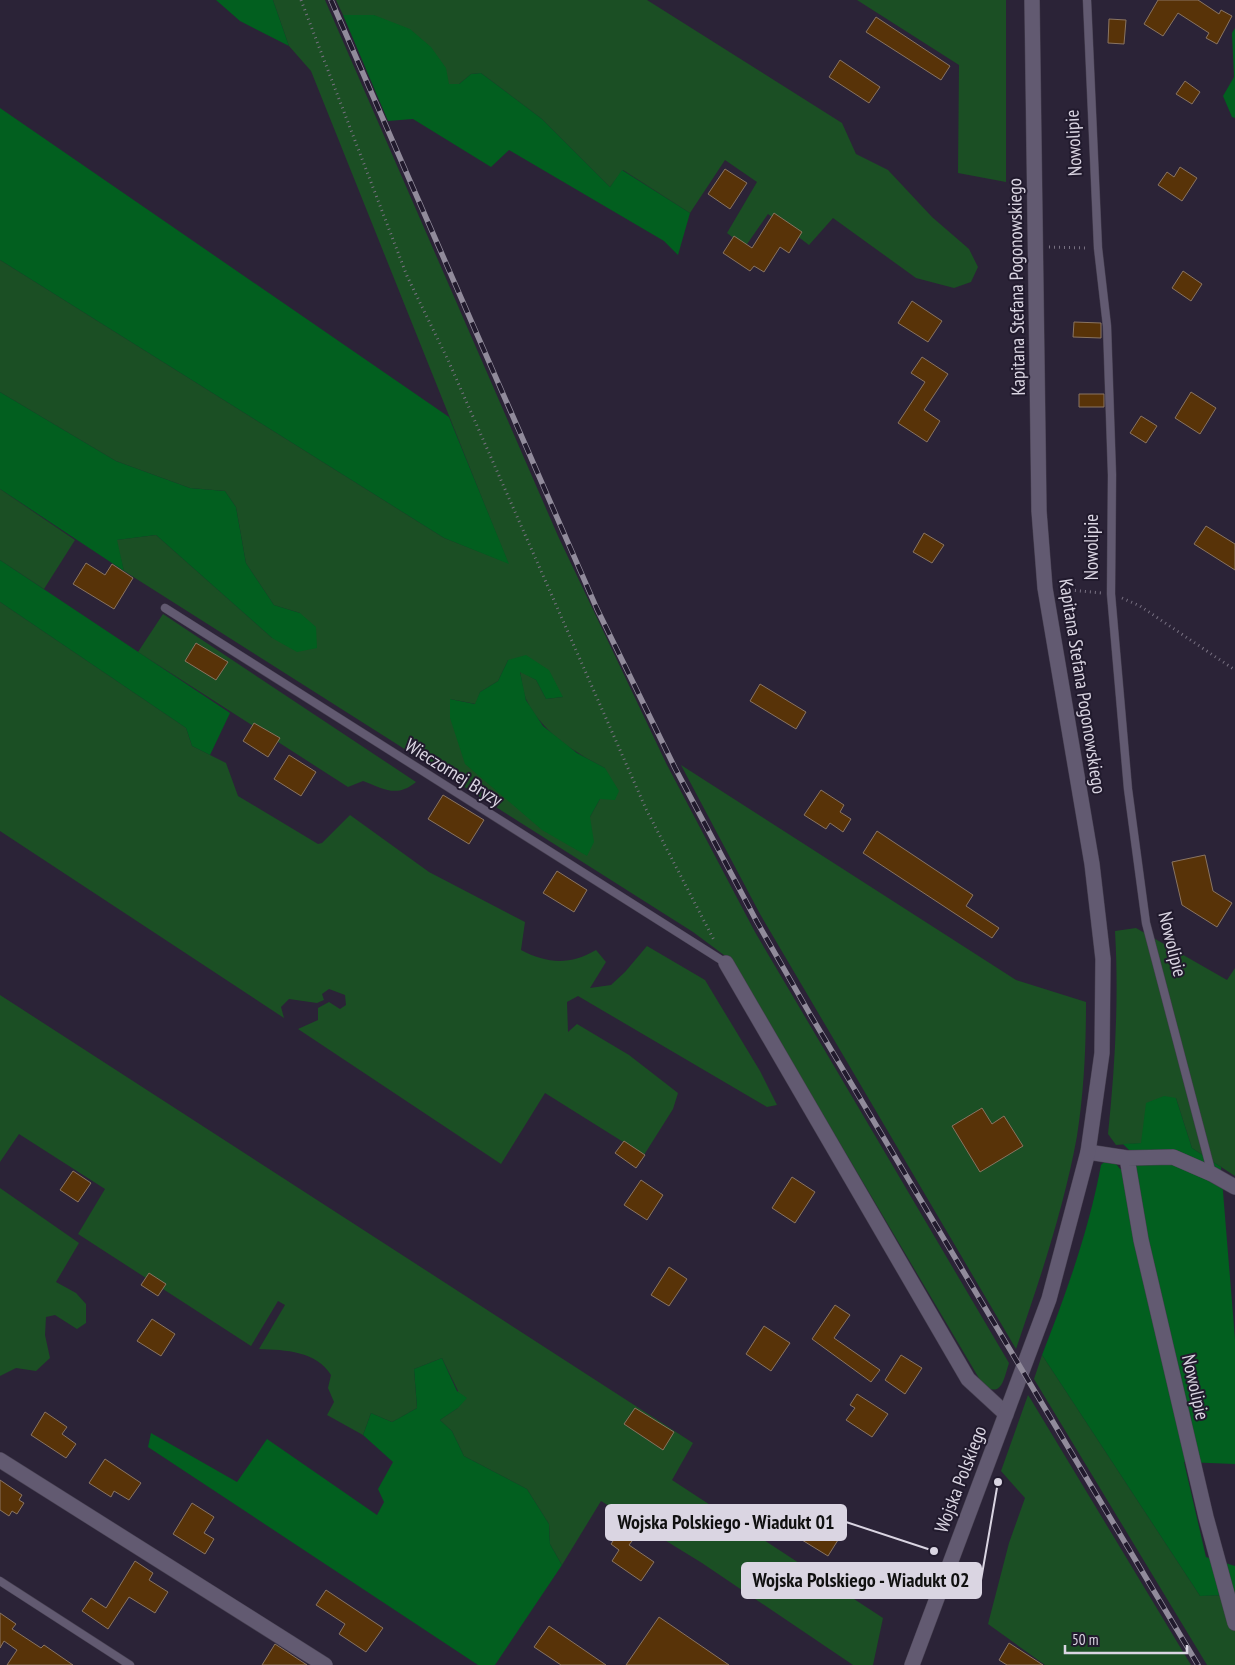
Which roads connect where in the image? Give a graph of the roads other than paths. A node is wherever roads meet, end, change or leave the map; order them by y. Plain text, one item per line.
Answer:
1 (1032, 0) edge
2 (1087, 0) edge
3 (165, 608) dead end
4 (726, 963) joint
5 (1088, 1152) junction
6 (1127, 1158) junction
7 (1212, 1174) junction
8 (1235, 1187) edge
9 (1006, 1414) junction
10 (0, 1460) edge
11 (0, 1581) edge
12 (1235, 1623) edge
13 (130, 1665) edge
14 (325, 1665) edge
15 (912, 1665) edge

1 - 5 main road, Kapitana Stefana Pogonowskiego
2 - 7 lane, Nowolipie
3 - 4 lane, Wieczornej Bryzy
4 - 9 main road
5 - 6 main road
5 - 9 main road, Kapitana Stefana Pogonowskiego
6 - 7 main road
6 - 12 main road, Nowolipie
7 - 8 main road
9 - 15 main road, Wojska Polskiego
10 - 14 main road
11 - 13 lane

